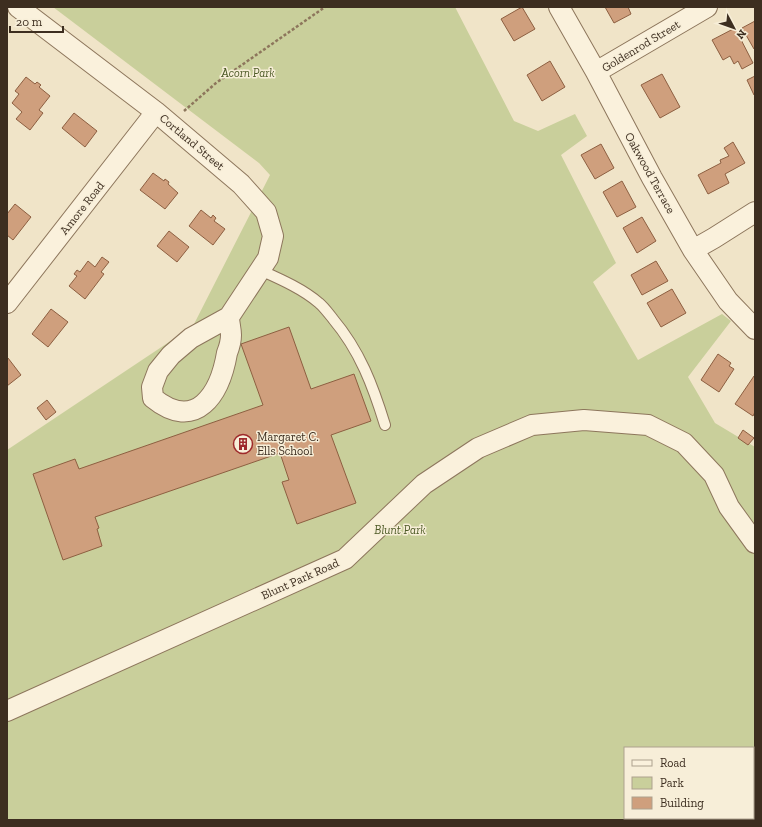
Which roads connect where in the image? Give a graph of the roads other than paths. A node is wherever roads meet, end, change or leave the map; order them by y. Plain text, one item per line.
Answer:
1 (18, 7) edge
2 (559, 7) edge
3 (707, 7) edge
4 (596, 72) junction
5 (156, 112) junction
6 (755, 212) edge
7 (693, 250) junction
8 (260, 270) junction
9 (7, 303) edge
10 (229, 317) junction
11 (755, 329) edge
12 (385, 425) dead end
13 (755, 543) edge
14 (7, 711) edge

1 - 5 street, Cortland Street
2 - 4 street, Oakwood Terrace
3 - 4 street, Goldenrod Street
4 - 7 street, Oakwood Terrace
5 - 8 street, Cortland Street
5 - 9 street, Amore Road
6 - 7 street
7 - 11 street, Oakwood Terrace
8 - 10 street, Cortland Street
8 - 12 lane
10 - 10 street, Cortland Street
13 - 14 street, Blunt Park Road

